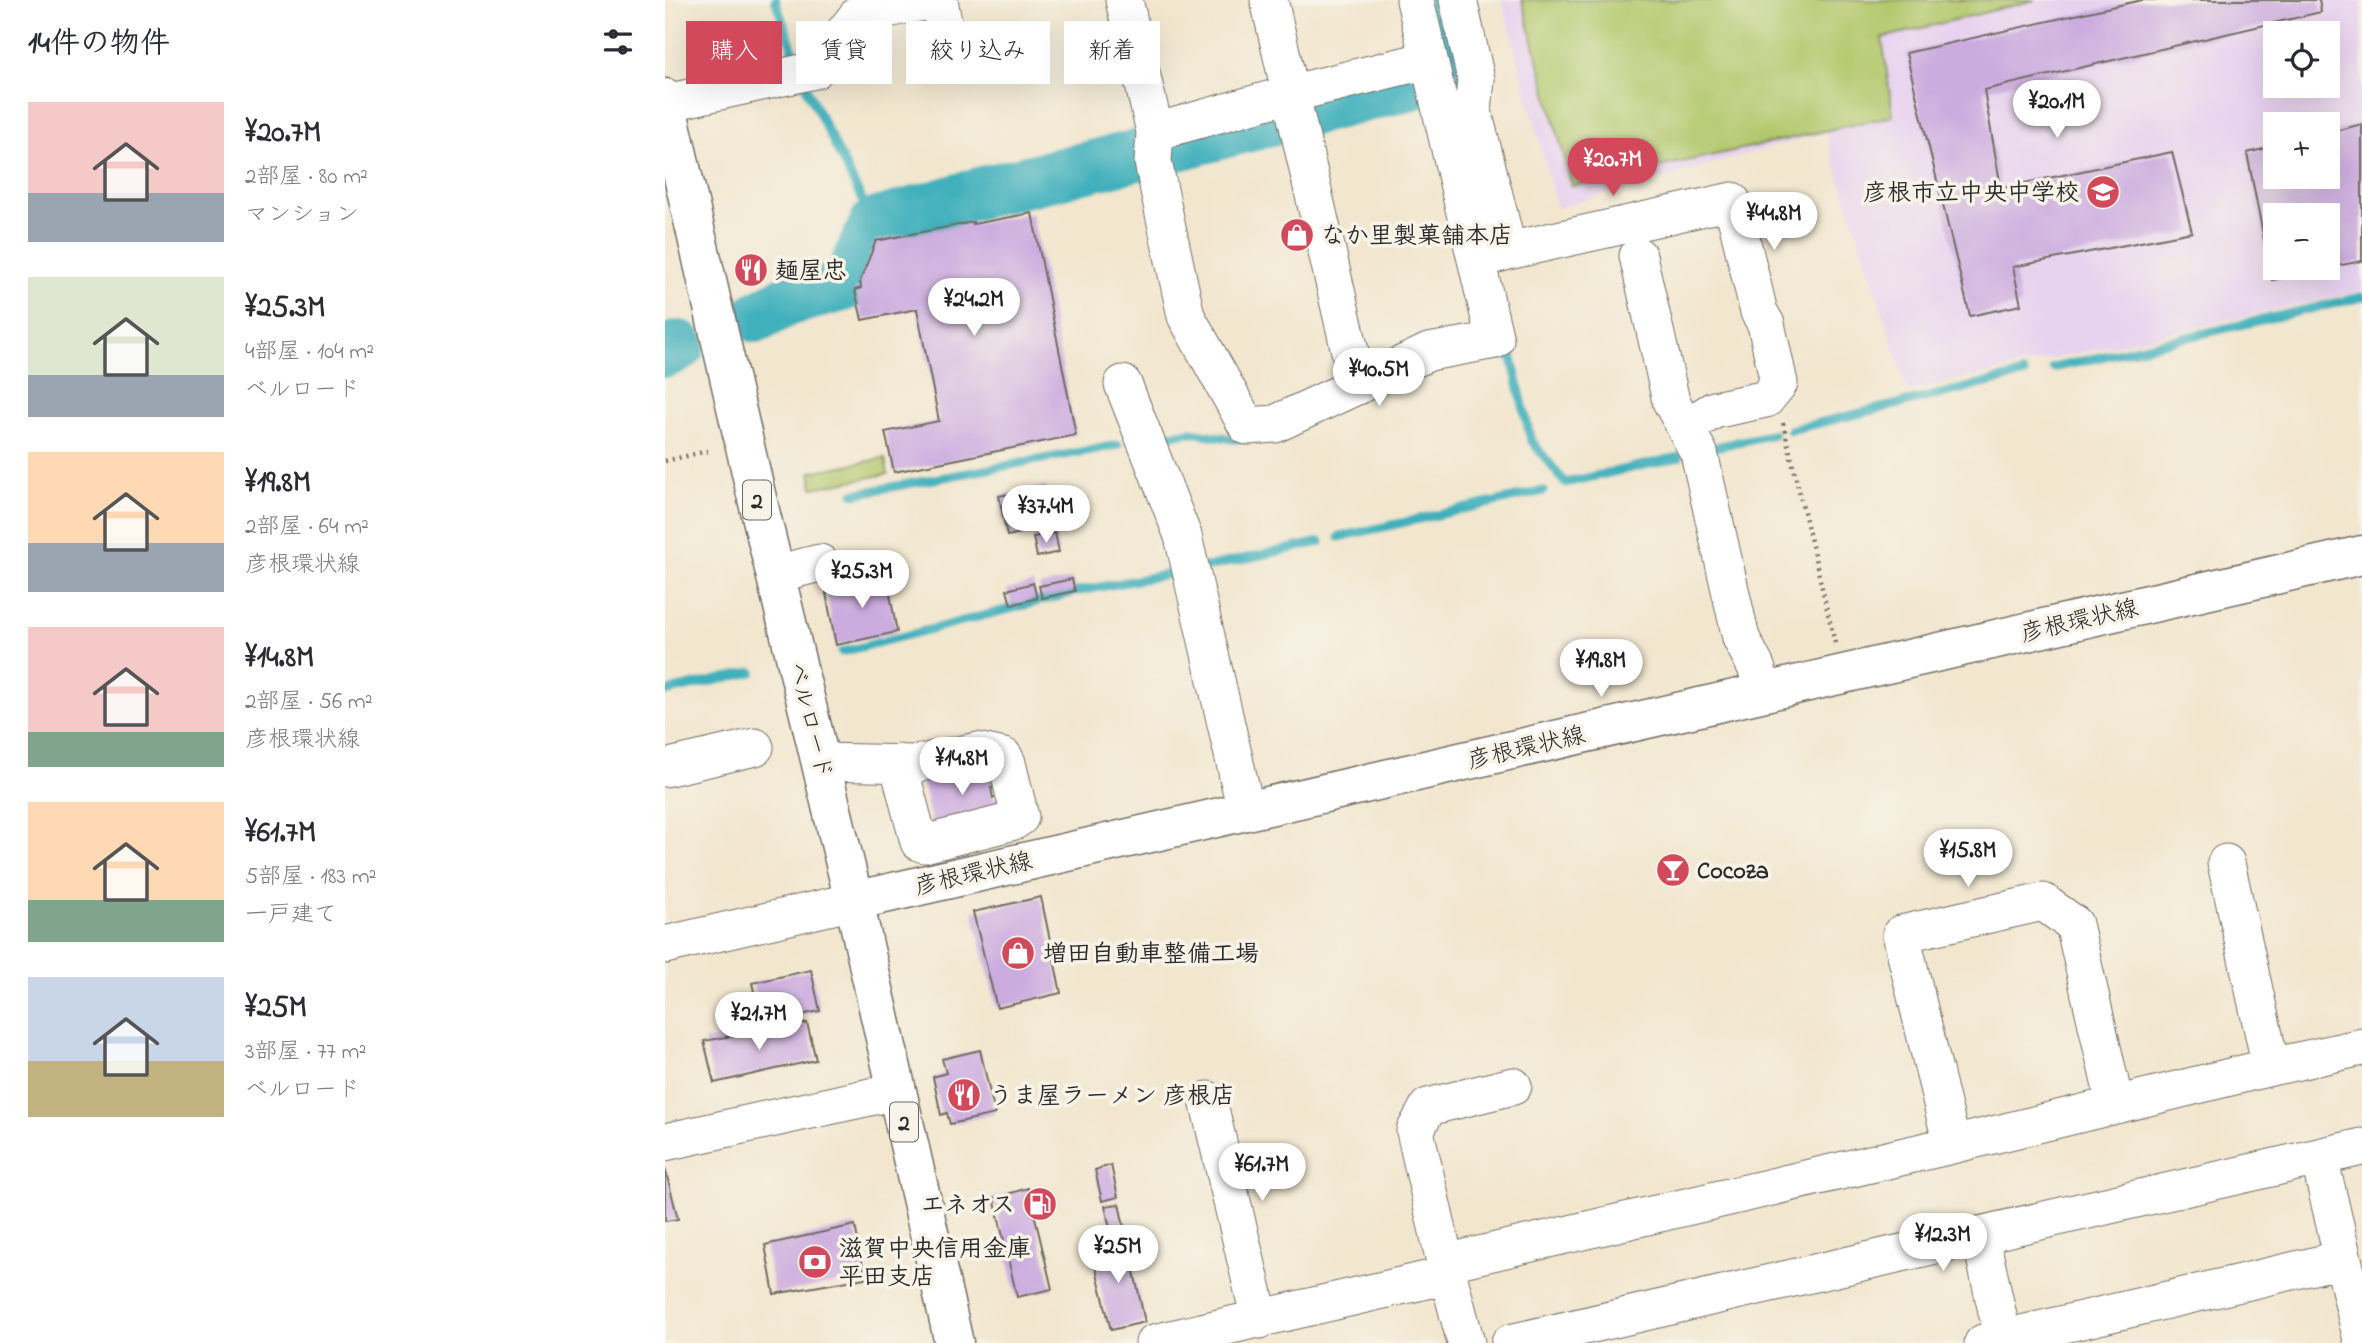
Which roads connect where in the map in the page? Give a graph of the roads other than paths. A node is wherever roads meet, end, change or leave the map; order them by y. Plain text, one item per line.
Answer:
1 (932, 0) edge
2 (939, 0) edge
3 (1124, 0) edge
4 (1269, 0) edge
5 (1415, 0) edge
6 (1458, 0) edge
7 (943, 21) edge
8 (1428, 60) junction
9 (1290, 94) junction
10 (666, 101) edge
11 (1155, 132) junction
12 (1492, 255) junction
13 (1638, 256) dead end
14 (1123, 384) dead end
15 (1358, 386) junction
16 (1686, 427) junction
17 (2362, 555) edge
18 (820, 563) dead end
19 (775, 574) junction
20 (1764, 692) junction
21 (755, 747) dead end
22 (838, 758) junction
23 (898, 763) dead end
24 (665, 768) edge
25 (1245, 811) junction
26 (2226, 863) dead end
27 (854, 901) junction
28 (665, 945) edge
29 (2362, 1047) edge
30 (2271, 1067) junction
31 (1513, 1086) dead end
32 (897, 1091) junction
33 (1208, 1100) dead end
34 (2115, 1104) junction
35 (665, 1142) edge
36 (1952, 1145) junction
37 (2362, 1147) edge
38 (2319, 1157) junction
39 (1980, 1235) junction
40 (2343, 1259) junction
41 (1447, 1269) junction
42 (1252, 1328) edge
43 (2362, 1340) edge
44 (1997, 1341) edge
45 (954, 1343) edge
46 (1154, 1343) edge
47 (1466, 1343) edge
48 (1510, 1343) edge

1 - 10 street
2 - 7 street
3 - 11 street
4 - 9 street
5 - 8 street
6 - 12 street
8 - 9 street
8 - 12 street
9 - 11 street
9 - 15 street
10 - 19 main road, ベルロード / 2
11 - 15 street
12 - 15 street
12 - 16 street
13 - 16 street
14 - 25 street
16 - 20 street
17 - 20 main road, 彦根環状線
18 - 19 street
19 - 22 main road, ベルロード / 2
20 - 25 main road, 彦根環状線
21 - 24 street
22 - 23 street
22 - 27 main road, ベルロード / 2
25 - 27 main road, 彦根環状線
26 - 30 street
27 - 28 street
27 - 32 main road, ベルロード / 2
29 - 30 street
30 - 34 street
31 - 41 street
32 - 35 street
32 - 45 main road, ベルロード / 2
33 - 42 street
34 - 36 street
34 - 36 street
36 - 41 street
37 - 38 street
38 - 39 street
38 - 40 street
39 - 44 street
39 - 48 street
40 - 43 street
40 - 44 street
41 - 42 street
41 - 47 street
42 - 46 street

